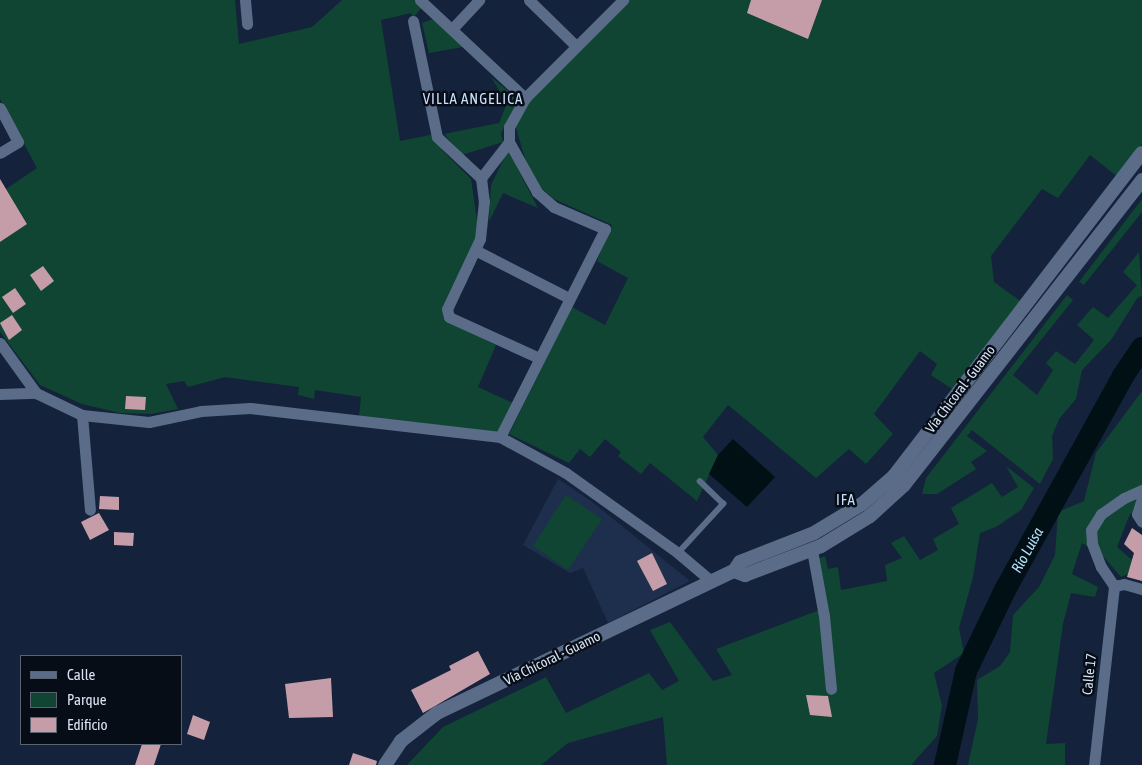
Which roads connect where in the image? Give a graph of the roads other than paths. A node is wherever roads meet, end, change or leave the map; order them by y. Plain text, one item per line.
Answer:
1 (245, 0) edge
2 (420, 0) edge
3 (479, 0) edge
4 (529, 0) edge
5 (623, 0) edge
6 (412, 20) dead end
7 (247, 24) dead end
8 (452, 30) junction
9 (576, 46) junction
10 (525, 98) junction
11 (0, 108) edge
12 (509, 142) junction
13 (0, 153) edge
14 (1142, 153) edge
15 (481, 178) junction
16 (1142, 180) edge
17 (477, 251) junction
18 (1048, 274) junction
19 (1060, 284) junction
20 (569, 298) junction
21 (0, 343) edge
22 (539, 358) junction
23 (973, 372) junction
24 (984, 381) junction
25 (36, 393) junction
26 (0, 394) edge
27 (82, 415) junction
28 (500, 438) junction
29 (921, 451) junction
30 (700, 482) dead end
31 (1142, 490) edge
32 (1142, 498) edge
33 (90, 510) dead end
34 (1142, 522) edge
35 (814, 533) junction
36 (816, 548) junction
37 (678, 553) junction
38 (734, 571) junction
39 (711, 581) junction
40 (1114, 586) junction
41 (1142, 589) edge
42 (831, 689) dead end
43 (385, 765) edge
44 (1094, 765) edge

1 - 7 street
2 - 8 street
3 - 8 street
4 - 9 street
5 - 9 street
6 - 15 street
8 - 10 street
9 - 10 street
10 - 12 street
11 - 13 street
12 - 15 street
12 - 20 street
14 - 18 street, Vía Chicoral - Guamo
15 - 17 street
16 - 19 street, Vía Chicoral - Guamo
17 - 20 street
17 - 22 street
18 - 19 street
18 - 23 street, Vía Chicoral - Guamo
19 - 24 street, Vía Chicoral - Guamo
20 - 22 street
21 - 25 street
22 - 28 street
23 - 24 street
23 - 29 street, Vía Chicoral - Guamo
24 - 29 street, Vía Chicoral - Guamo
25 - 26 street
25 - 27 street
27 - 28 street
27 - 33 street
28 - 37 street
29 - 35 street, Vía Chicoral - Guamo
29 - 36 street, Vía Chicoral - Guamo
30 - 37 lane
31 - 40 street
32 - 34 street
35 - 36 street
35 - 38 street, Vía Chicoral - Guamo
36 - 38 street, Vía Chicoral - Guamo
36 - 42 street
37 - 39 street
38 - 39 street, Vía Chicoral - Guamo
39 - 43 street, Vía Chicoral - Guamo
40 - 41 street
40 - 44 street, Calle 17

